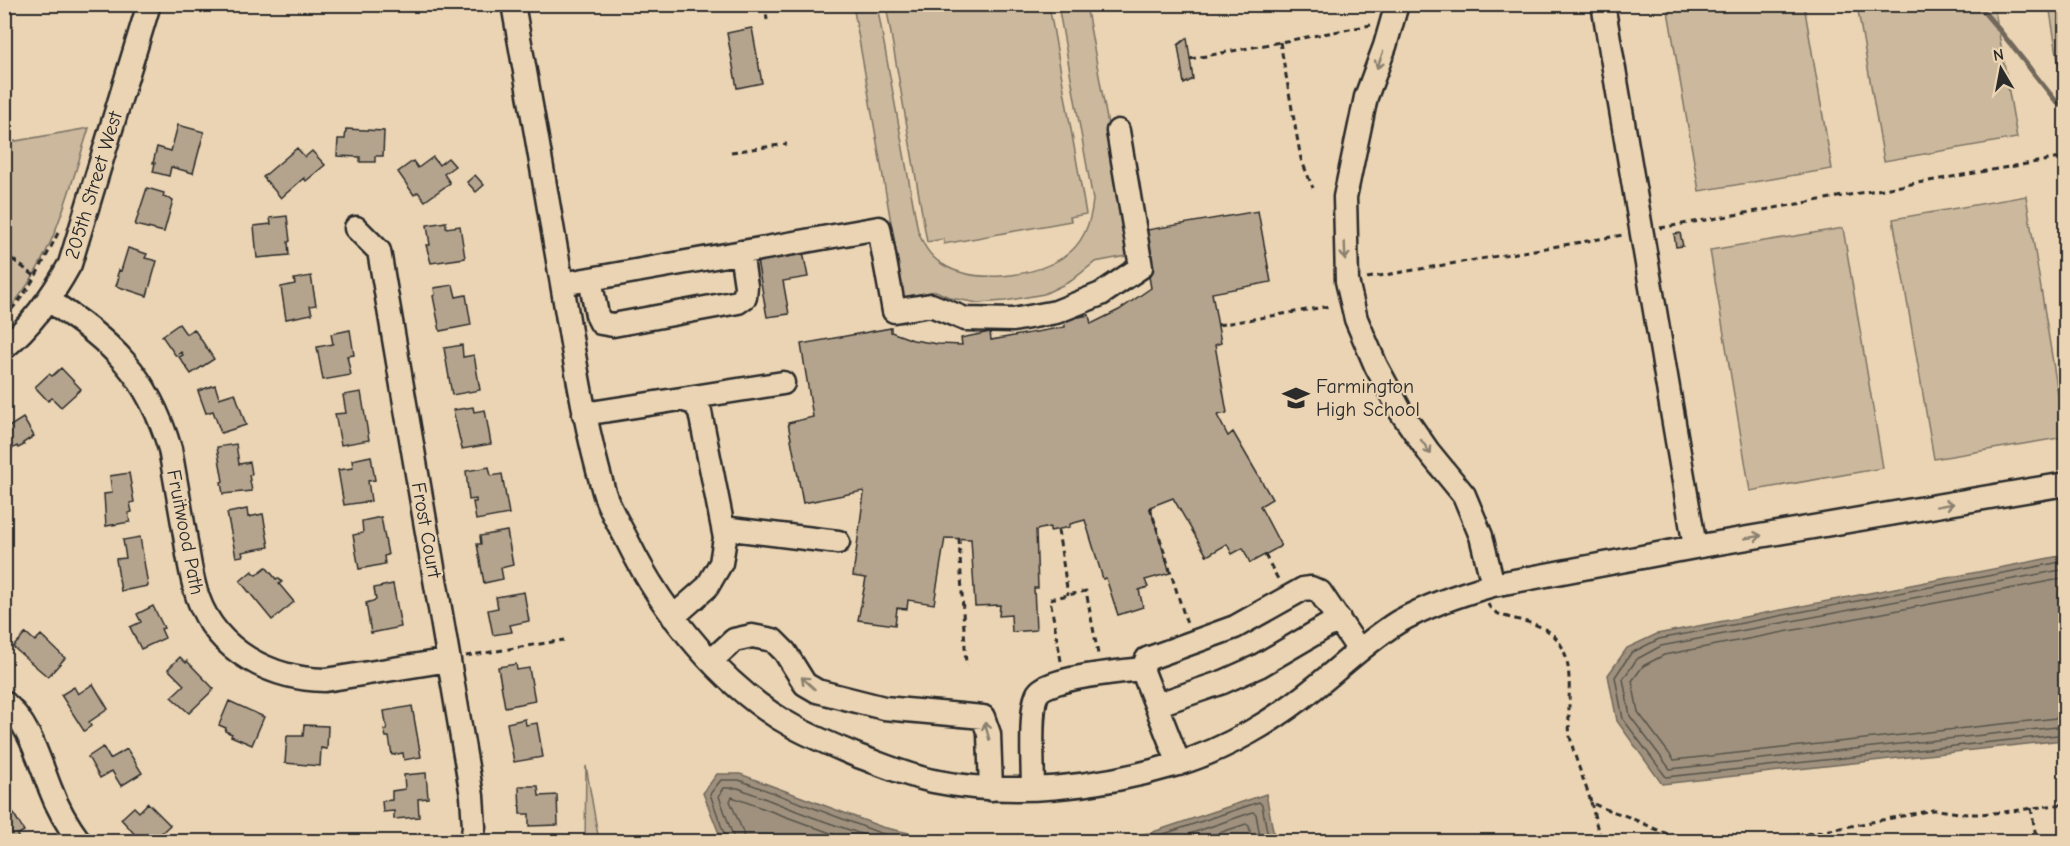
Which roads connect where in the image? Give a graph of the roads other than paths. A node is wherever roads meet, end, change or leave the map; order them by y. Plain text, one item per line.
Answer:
1 (148, 4) edge
2 (513, 4) edge
3 (1603, 4) edge
4 (1395, 12) edge
5 (1118, 131) dead end
6 (356, 228) dead end
7 (741, 252) junction
8 (590, 279) junction
9 (562, 284) junction
10 (48, 300) junction
11 (4, 348) edge
12 (783, 383) dead end
13 (681, 399) junction
14 (584, 414) junction
15 (2066, 484) edge
16 (723, 528) junction
17 (838, 542) dead end
18 (1695, 547) junction
19 (1490, 592) junction
20 (673, 617) junction
21 (1339, 619) junction
22 (1359, 650) junction
23 (449, 660) junction
24 (711, 661) junction
25 (1142, 669) junction
26 (4, 702) edge
27 (1156, 705) junction
28 (1179, 764) junction
29 (991, 789) junction
30 (1033, 789) junction
31 (80, 842) edge
32 (472, 842) edge

1 - 10 street, 205th Street West
2 - 9 street
3 - 18 street
4 -> 19 street
5 - 7 street
6 - 23 street, Frost Court
7 - 8 street
7 - 8 street
8 - 9 street
9 - 14 street
10 - 11 street, 205th Street West
10 - 23 street, Fruitwood Path
12 - 13 street
13 - 14 street
13 - 16 street
14 - 20 street
18 -> 15 street
16 - 17 street
16 - 20 street
18 - 19 street
19 - 22 street
20 - 24 street
21 - 22 street
21 - 25 street
21 - 27 street
22 - 28 street
23 - 32 street, Frost Court
24 - 29 street
29 -> 24 street
25 - 27 street
25 - 30 street
26 - 31 street
27 - 28 street
28 - 30 street
29 - 30 street

